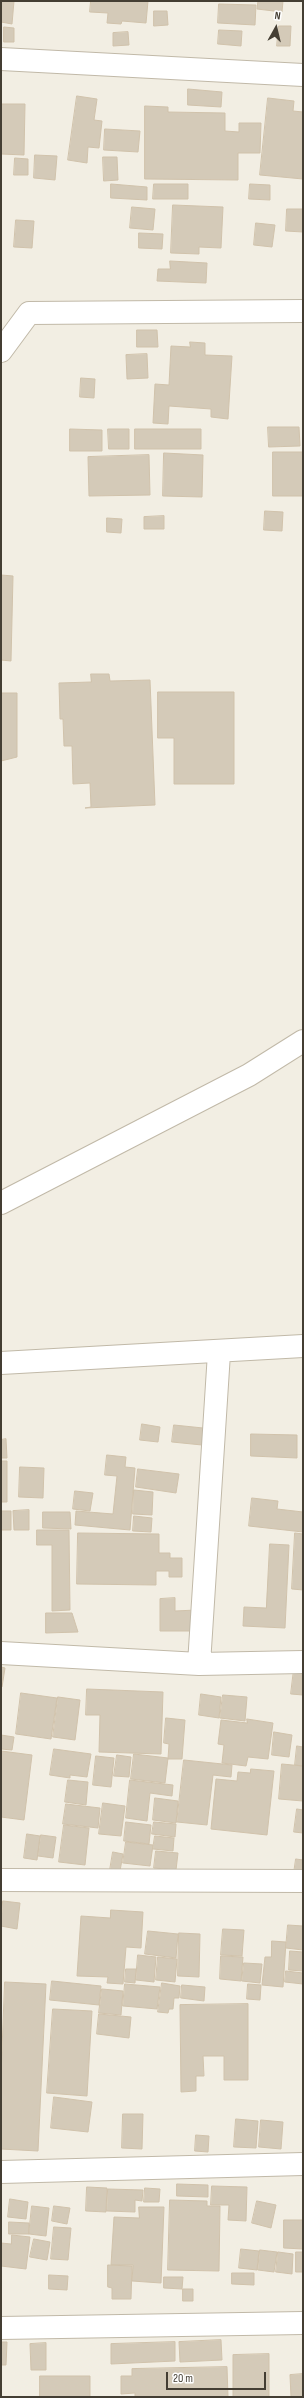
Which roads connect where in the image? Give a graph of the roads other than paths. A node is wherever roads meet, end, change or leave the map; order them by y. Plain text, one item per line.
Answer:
1 (1, 59) edge
2 (303, 75) edge
3 (303, 311) edge
4 (1, 352) edge
5 (303, 1041) edge
6 (1, 1203) edge
7 (303, 1346) edge
8 (219, 1353) junction
9 (1, 1363) edge
10 (1, 1653) edge
11 (303, 1662) edge
12 (199, 1664) junction
13 (1, 1880) edge
14 (303, 1881) edge
15 (303, 2164) edge
16 (1, 2172) edge
17 (303, 2323) edge
18 (1, 2328) edge

1 - 2 street
3 - 4 street
5 - 6 street
7 - 8 street
8 - 9 street
8 - 12 street
10 - 12 street
11 - 12 street
13 - 14 street
15 - 16 street
17 - 18 street

